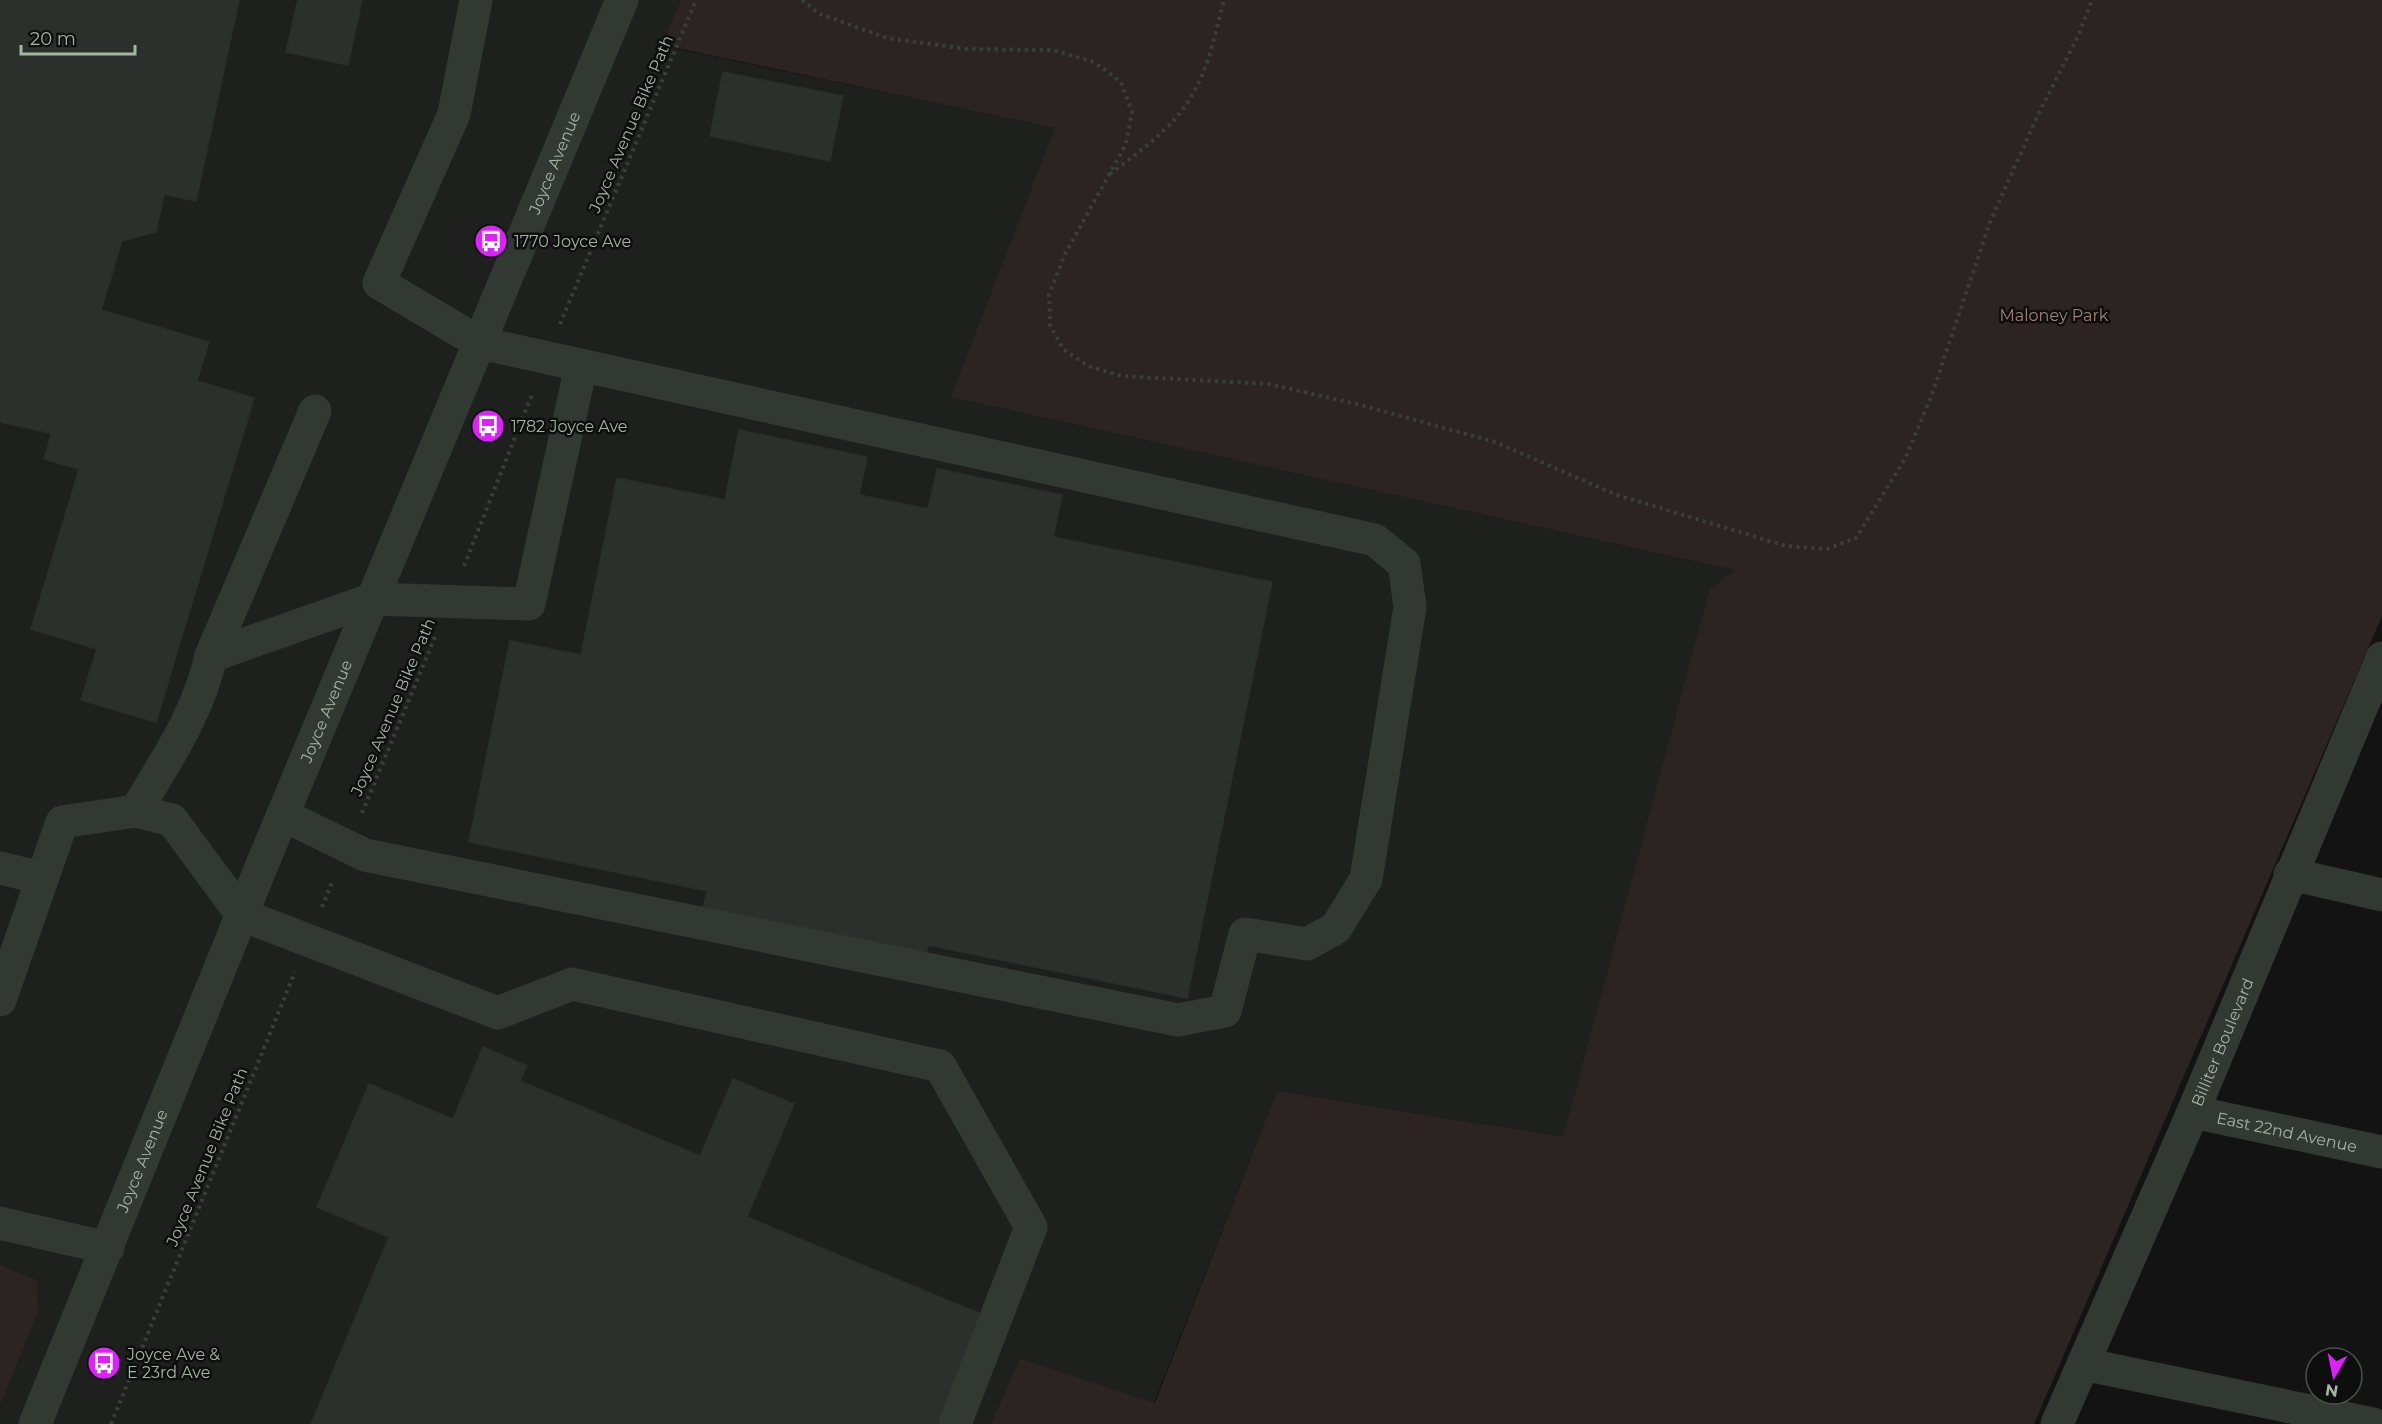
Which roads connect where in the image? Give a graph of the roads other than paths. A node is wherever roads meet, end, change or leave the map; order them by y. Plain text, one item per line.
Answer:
1 (476, 0) edge
2 (622, 0) edge
3 (480, 343) junction
4 (581, 366) junction
5 (315, 411) dead end
6 (373, 599) junction
7 (211, 656) junction
8 (2382, 658) edge
9 (136, 811) junction
10 (282, 815) junction
11 (0, 868) edge
12 (2290, 874) junction
13 (42, 878) junction
14 (2382, 895) edge
15 (242, 915) junction
16 (0, 1000) edge
17 (2193, 1112) junction
18 (2382, 1152) edge
19 (0, 1223) edge
20 (108, 1248) junction
21 (2083, 1364) junction
22 (42, 1420) edge
23 (955, 1424) edge
24 (2057, 1424) edge
25 (2373, 1424) edge

1 - 3 street
2 - 3 street, Joyce Avenue
3 - 4 street
3 - 6 street, Joyce Avenue
4 - 6 street
4 - 10 street
5 - 7 street
6 - 7 street
6 - 10 street, Joyce Avenue
7 - 9 street
8 - 12 street, Billiter Boulevard
9 - 13 street
9 - 15 street
10 - 15 street, Joyce Avenue
11 - 13 street
12 - 14 street
12 - 17 street, Billiter Boulevard
13 - 16 street
15 - 20 street, Joyce Avenue
15 - 23 street
17 - 18 street, East 22nd Avenue
17 - 21 street, Billiter Boulevard
19 - 20 street
20 - 22 street, Joyce Avenue
21 - 24 street, Billiter Boulevard
21 - 25 street

